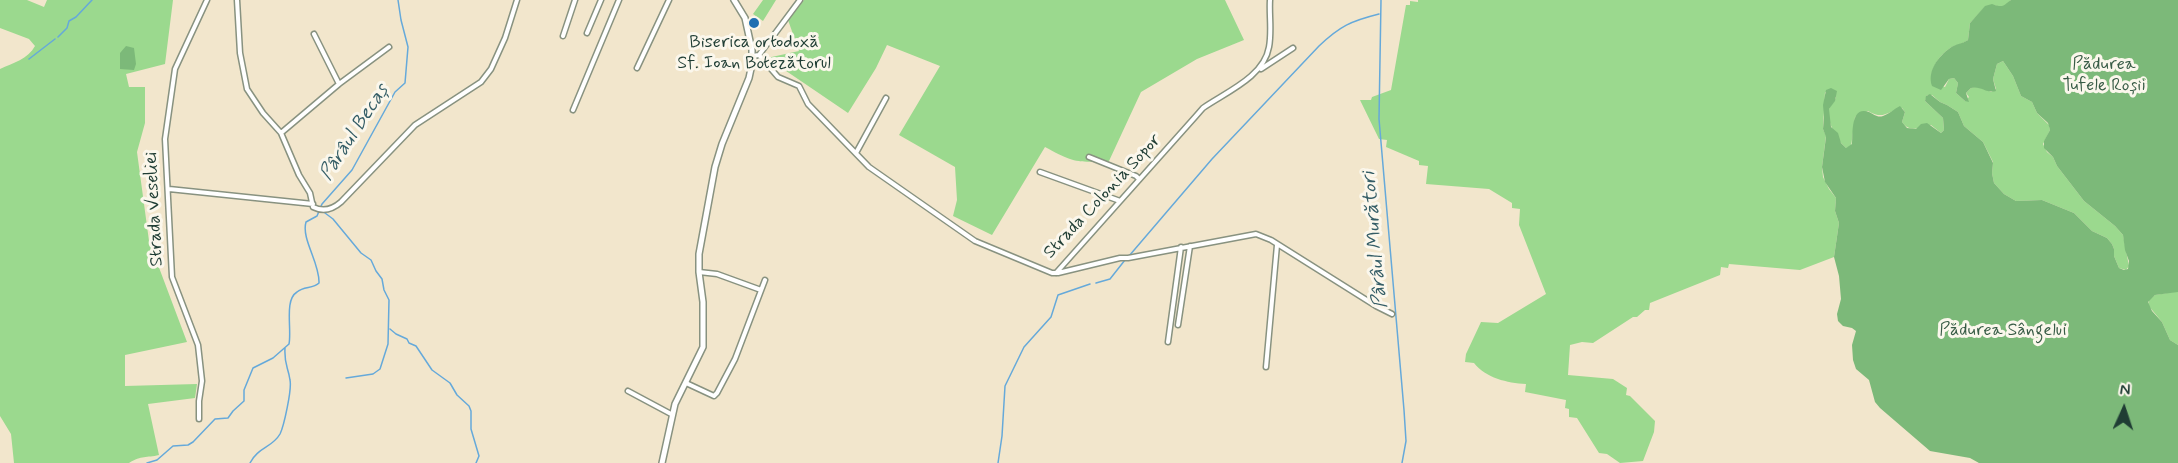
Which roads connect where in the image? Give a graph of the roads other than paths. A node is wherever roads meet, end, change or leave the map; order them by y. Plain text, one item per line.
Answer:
1 (207, 0) edge
2 (237, 0) edge
3 (518, 0) edge
4 (575, 0) edge
5 (601, 0) edge
6 (619, 0) edge
7 (669, 0) edge
8 (735, 0) edge
9 (800, 0) edge
10 (1270, 0) edge
11 (587, 33) dead end
12 (314, 34) dead end
13 (563, 36) dead end
14 (389, 47) dead end
15 (1293, 48) dead end
16 (756, 56) junction
17 (637, 68) dead end
18 (1258, 71) junction
19 (339, 84) junction
20 (886, 98) dead end
21 (573, 110) dead end
22 (281, 133) junction
23 (856, 153) junction
24 (1089, 157) dead end
25 (1040, 172) dead end
26 (1139, 179) junction
27 (169, 189) junction
28 (1120, 201) junction
29 (313, 205) junction
30 (1277, 244) junction
31 (1190, 246) junction
32 (1181, 248) junction
33 (699, 272) junction
34 (1055, 273) junction
35 (765, 280) dead end
36 (761, 290) junction
37 (1392, 314) dead end
38 (1178, 325) dead end
39 (1168, 342) dead end
40 (1266, 367) dead end
41 (686, 383) junction
42 (628, 391) dead end
43 (671, 414) junction
44 (199, 419) dead end
45 (662, 463) edge

1 - 27 street, Strada Veseliei
2 - 22 street
3 - 29 street
4 - 13 street
5 - 11 street
6 - 21 street
7 - 17 street
8 - 16 main road
9 - 16 street
10 - 18 street
12 - 19 street
14 - 19 street
15 - 18 street, Strada Colonia Sopor
16 - 23 street, Strada Colonia Sopor
16 - 33 main road
18 - 26 street, Strada Colonia Sopor
19 - 22 street
20 - 23 street
22 - 29 street
23 - 34 street, Strada Colonia Sopor
24 - 26 street
25 - 28 street
26 - 28 street, Strada Colonia Sopor
27 - 29 street
27 - 44 street, Strada Veseliei
28 - 34 street, Strada Colonia Sopor
30 - 31 street
30 - 37 street
30 - 40 street
31 - 32 street
31 - 38 street
32 - 34 street
32 - 39 street
33 - 36 street
33 - 41 main road
35 - 36 street
36 - 41 street
41 - 43 main road
42 - 43 street
43 - 45 main road

